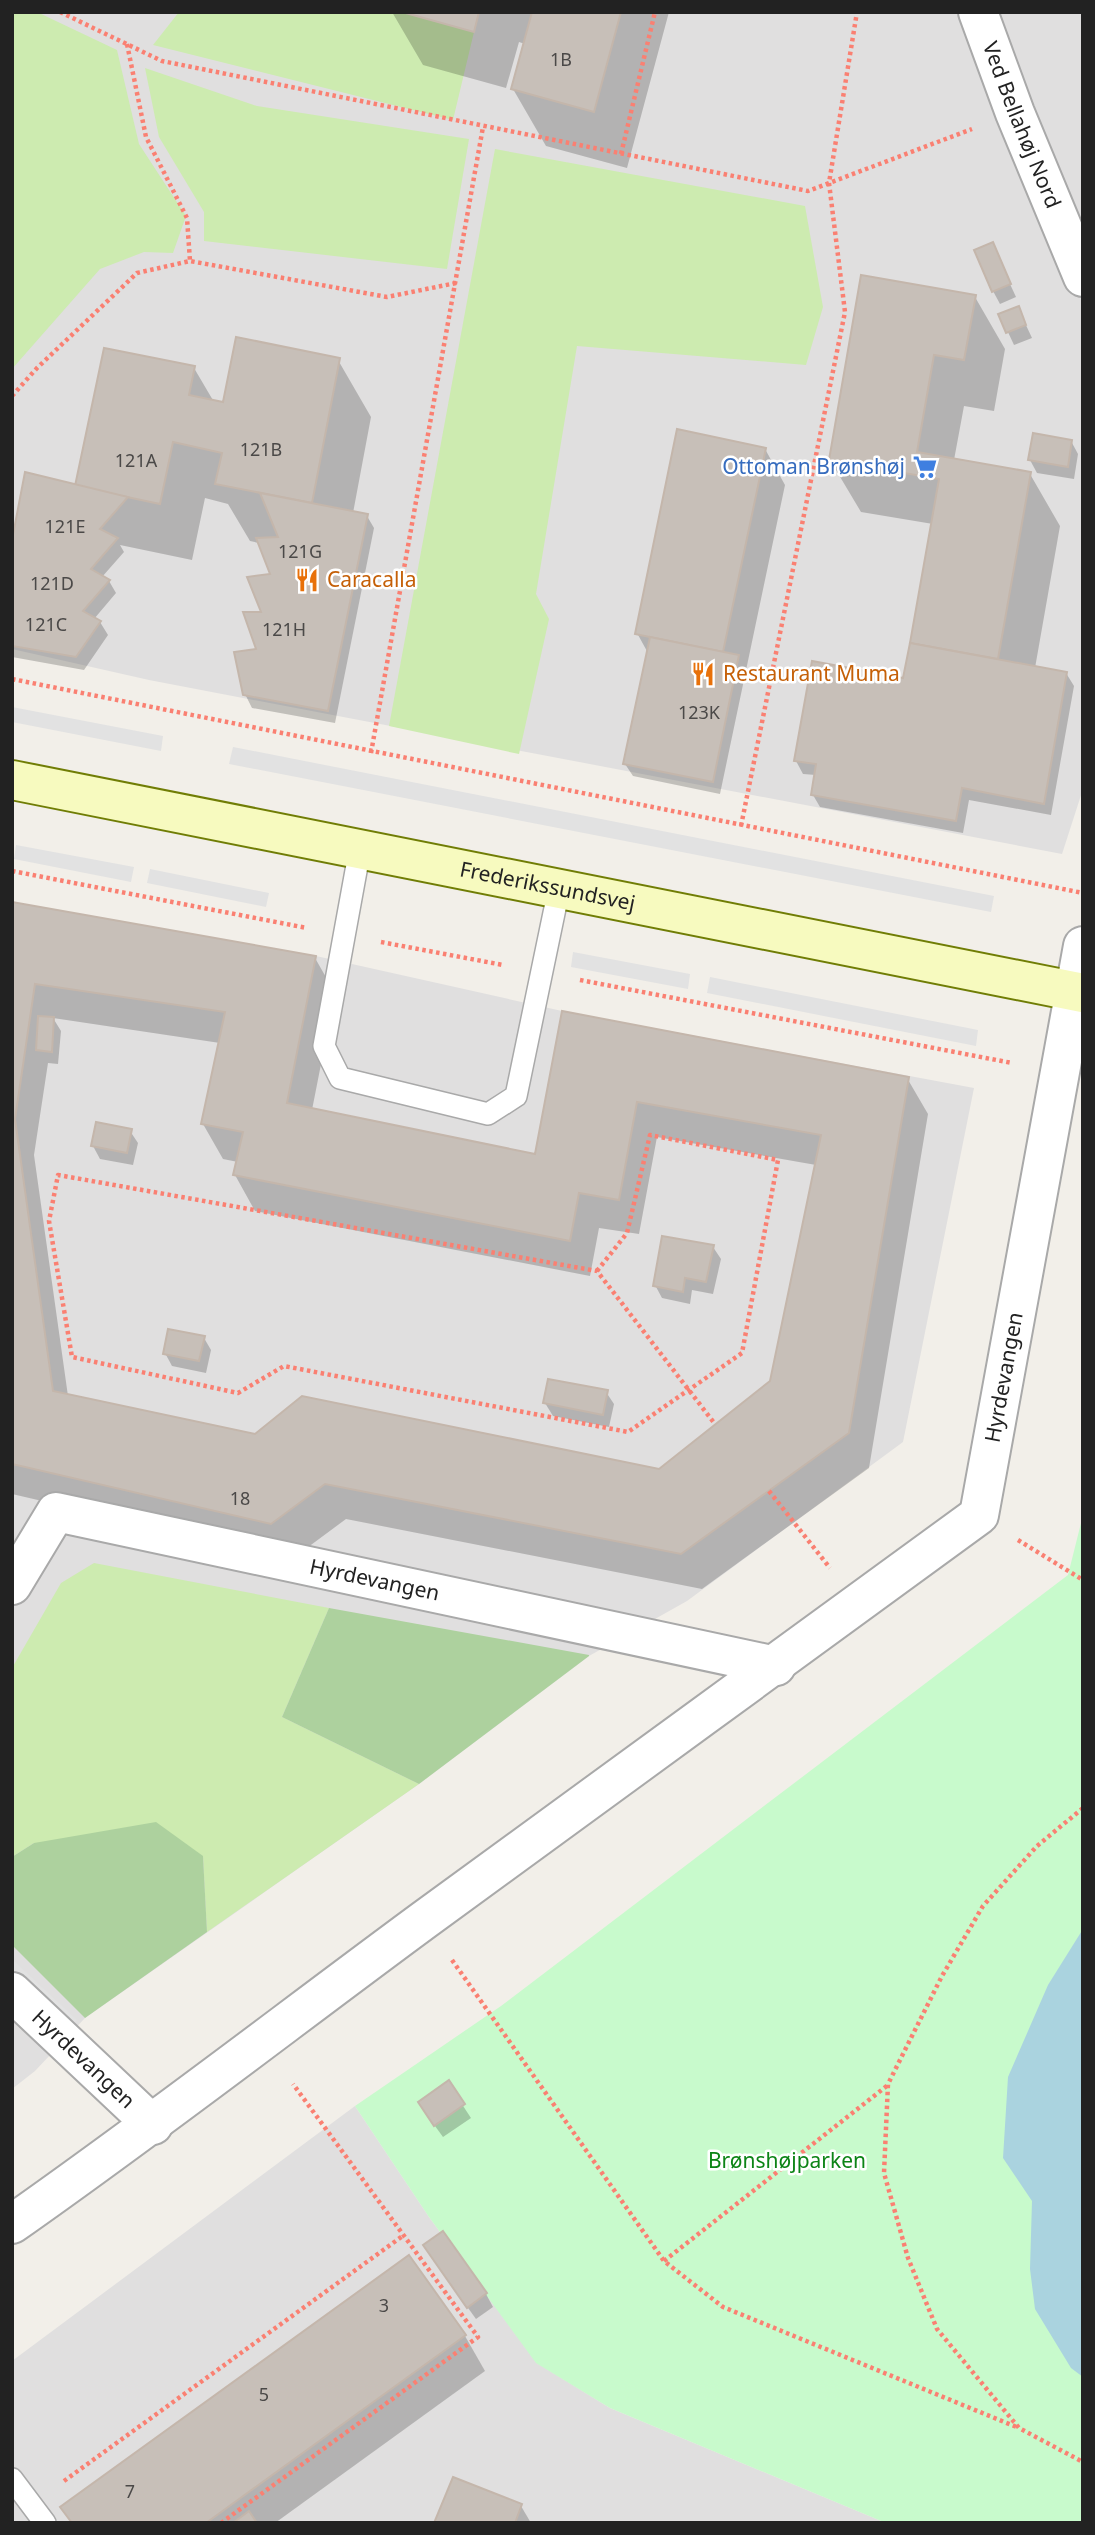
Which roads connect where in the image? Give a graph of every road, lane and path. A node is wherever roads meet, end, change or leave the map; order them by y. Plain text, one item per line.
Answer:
1 (60, 12) edge
2 (655, 12) edge
3 (857, 12) edge
4 (978, 12) edge
5 (127, 44) junction
6 (1015, 113) junction
7 (484, 126) junction
8 (621, 154) junction
9 (829, 183) junction
10 (190, 261) junction
11 (1083, 276) edge
12 (456, 283) junction
13 (12, 396) edge
14 (12, 679) edge
15 (371, 753) junction
16 (12, 780) edge
17 (741, 826) junction
18 (360, 849) junction
19 (559, 888) junction
20 (1083, 893) edge
21 (1083, 946) edge
22 (1078, 992) edge
23 (597, 1271) junction
24 (690, 1391) junction
25 (715, 1424) dead end
26 (769, 1491) dead end
27 (979, 1515) junction
28 (1083, 1580) edge
29 (12, 1585) edge
30 (858, 1604) junction
31 (776, 1666) junction
32 (1083, 1808) edge
33 (424, 1920) junction
34 (12, 1992) edge
35 (293, 2084) dead end
36 (888, 2084) junction
37 (153, 2125) junction
38 (12, 2224) edge
39 (404, 2235) junction
40 (664, 2261) junction
41 (1019, 2428) junction
42 (1083, 2462) edge
43 (12, 2479) edge
44 (32, 2504) junction
45 (46, 2523) edge
46 (221, 2523) edge

1 - 5 path
2 - 8 path
3 - 9 path
4 - 6 street, Ved Bellahøj Nord
5 - 7 path
5 - 10 path
6 - 9 path
6 - 11 street, Ved Bellahøj Nord
7 - 8 path
7 - 12 path
8 - 9 path
9 - 17 path
10 - 12 path
10 - 13 path
12 - 15 path
14 - 15 path
15 - 17 path
16 - 18 main road, Frederikssundsvej
17 - 20 path
18 - 19 main road, Frederikssundsvej
18 - 19 lane
19 - 22 main road, Frederikssundsvej
21 - 22 street
22 - 27 street, Hyrdevangen
23 - 24 path
23 - 24 path
23 - 24 path
24 - 25 path
26 - 30 path
27 - 28 path
27 - 30 street, Hyrdevangen
29 - 31 street, Hyrdevangen
30 - 31 street, Hyrdevangen
31 - 33 street, Hyrdevangen
32 - 36 path
33 - 37 street, Hyrdevangen
33 - 40 path
34 - 37 street, Hyrdevangen
35 - 39 path
36 - 40 path
36 - 41 path
37 - 38 street, Hyrdevangen
39 - 44 path
39 - 46 path
40 - 41 path
41 - 42 path
43 - 44 lane
44 - 45 lane

